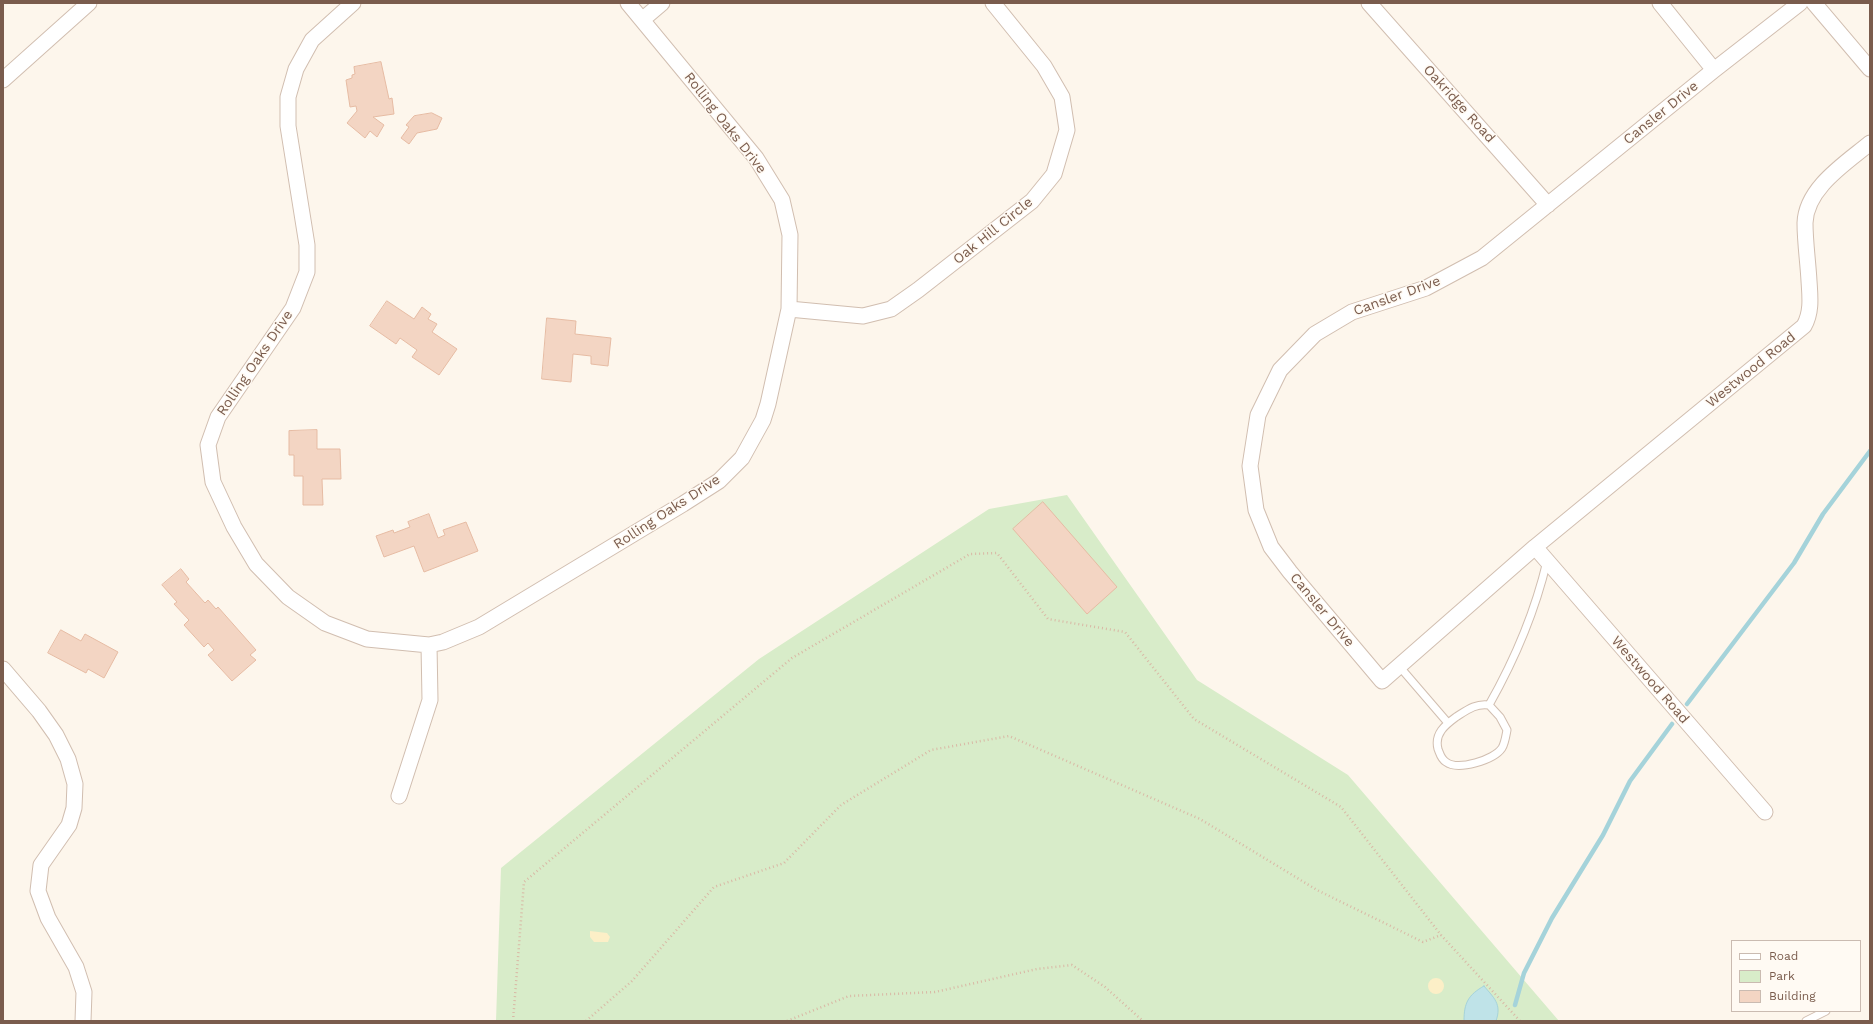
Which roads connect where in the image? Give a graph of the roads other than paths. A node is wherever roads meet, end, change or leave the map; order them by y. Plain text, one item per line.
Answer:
1 (89, 3) edge
2 (353, 3) edge
3 (628, 3) edge
4 (662, 3) edge
5 (993, 3) edge
6 (1369, 3) edge
7 (1660, 3) edge
8 (1800, 3) edge
9 (1814, 3) edge
10 (642, 20) junction
11 (1714, 70) junction
12 (1870, 70) edge
13 (3, 80) edge
14 (1870, 142) edge
15 (1548, 205) junction
16 (789, 309) junction
17 (1535, 547) junction
18 (1547, 561) junction
19 (429, 645) junction
20 (1399, 666) junction
21 (3, 669) edge
22 (1382, 681) joint
23 (1489, 705) junction
24 (1448, 723) junction
25 (399, 796) dead end
26 (1765, 812) dead end
27 (1826, 1012) edge
28 (83, 1021) edge
29 (1806, 1021) edge

1 - 13 street
2 - 19 street, Rolling Oaks Drive
3 - 10 street, Rolling Oaks Drive
4 - 10 street
5 - 16 street, Oak Hill Circle
6 - 15 street, Oakridge Road
7 - 11 street
8 - 11 street, Cansler Drive
9 - 12 street
10 - 16 street, Rolling Oaks Drive
11 - 15 street, Cansler Drive
14 - 17 street, Westwood Road
15 - 22 street, Cansler Drive
16 - 19 street, Rolling Oaks Drive
17 - 18 street, Westwood Road
17 - 20 street, Westwood Road
18 - 23 lane
18 - 26 street, Westwood Road
19 - 25 street
20 - 22 street, Westwood Road
20 - 24 lane
21 - 28 street
23 - 24 lane
23 - 24 lane
27 - 29 lane

